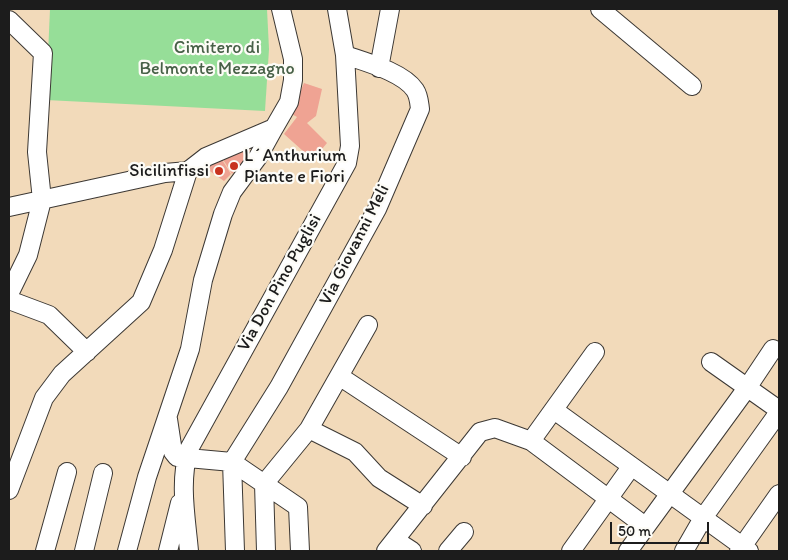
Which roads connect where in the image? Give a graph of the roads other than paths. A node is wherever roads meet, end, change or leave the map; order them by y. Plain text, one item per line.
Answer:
1 (281, 9) edge
2 (337, 9) edge
3 (390, 9) edge
4 (600, 9) edge
5 (9, 20) edge
6 (345, 55) junction
7 (379, 68) junction
8 (692, 86) dead end
9 (274, 128) junction
10 (188, 171) junction
11 (42, 200) junction
12 (9, 207) edge
13 (9, 294) edge
14 (9, 300) edge
15 (368, 325) dead end
16 (772, 349) dead end
17 (87, 352) junction
18 (595, 352) dead end
19 (711, 362) dead end
20 (339, 376) junction
21 (747, 388) junction
22 (554, 410) junction
23 (779, 411) edge
24 (167, 417) junction
25 (309, 429) junction
26 (532, 441) junction
27 (462, 457) junction
28 (186, 458) junction
29 (232, 462) junction
30 (631, 467) junction
31 (67, 472) dead end
32 (103, 473) dead end
33 (264, 484) junction
34 (9, 490) edge
35 (183, 491) junction
36 (779, 494) edge
37 (670, 495) junction
38 (608, 498) junction
39 (423, 506) junction
40 (703, 518) junction
41 (645, 526) junction
42 (464, 532) dead end
43 (390, 546) edge
44 (744, 550) edge
45 (45, 551) edge
46 (84, 551) edge
47 (128, 551) edge
48 (168, 551) edge
49 (189, 551) edge
50 (235, 551) edge
51 (266, 551) edge
52 (300, 551) edge
53 (412, 551) edge
54 (448, 551) edge
55 (571, 551) edge
56 (628, 551) edge
57 (684, 551) edge

1 - 9 street
2 - 6 street, Via Don Pino Puglisi
3 - 7 street
4 - 8 street
5 - 11 street
6 - 7 street, Via Giovanni Meli
6 - 28 street, Via Don Pino Puglisi
7 - 29 street, Via Giovanni Meli
9 - 10 street
9 - 24 street
10 - 11 street
10 - 17 street
11 - 12 street
11 - 13 street
14 - 17 street
15 - 20 street
16 - 21 street
17 - 34 street
18 - 22 street
19 - 21 street
20 - 25 street
20 - 27 street
21 - 23 street
21 - 37 street
22 - 26 street
22 - 30 street
23 - 40 street
24 - 28 street
24 - 47 street
25 - 33 street
25 - 39 street
26 - 27 street
26 - 38 street
27 - 39 street
28 - 29 street
28 - 35 street, Via Don Pino Puglisi
29 - 33 street
29 - 50 street
30 - 37 street
30 - 38 street
31 - 45 street
32 - 46 street
33 - 51 street
33 - 52 street
35 - 48 street
35 - 49 street, Via Don Pino Puglisi
36 - 44 street
37 - 40 street
37 - 41 street
38 - 41 street
38 - 55 street
39 - 43 street
40 - 44 street
40 - 57 street
41 - 56 street
42 - 54 street
43 - 53 street

